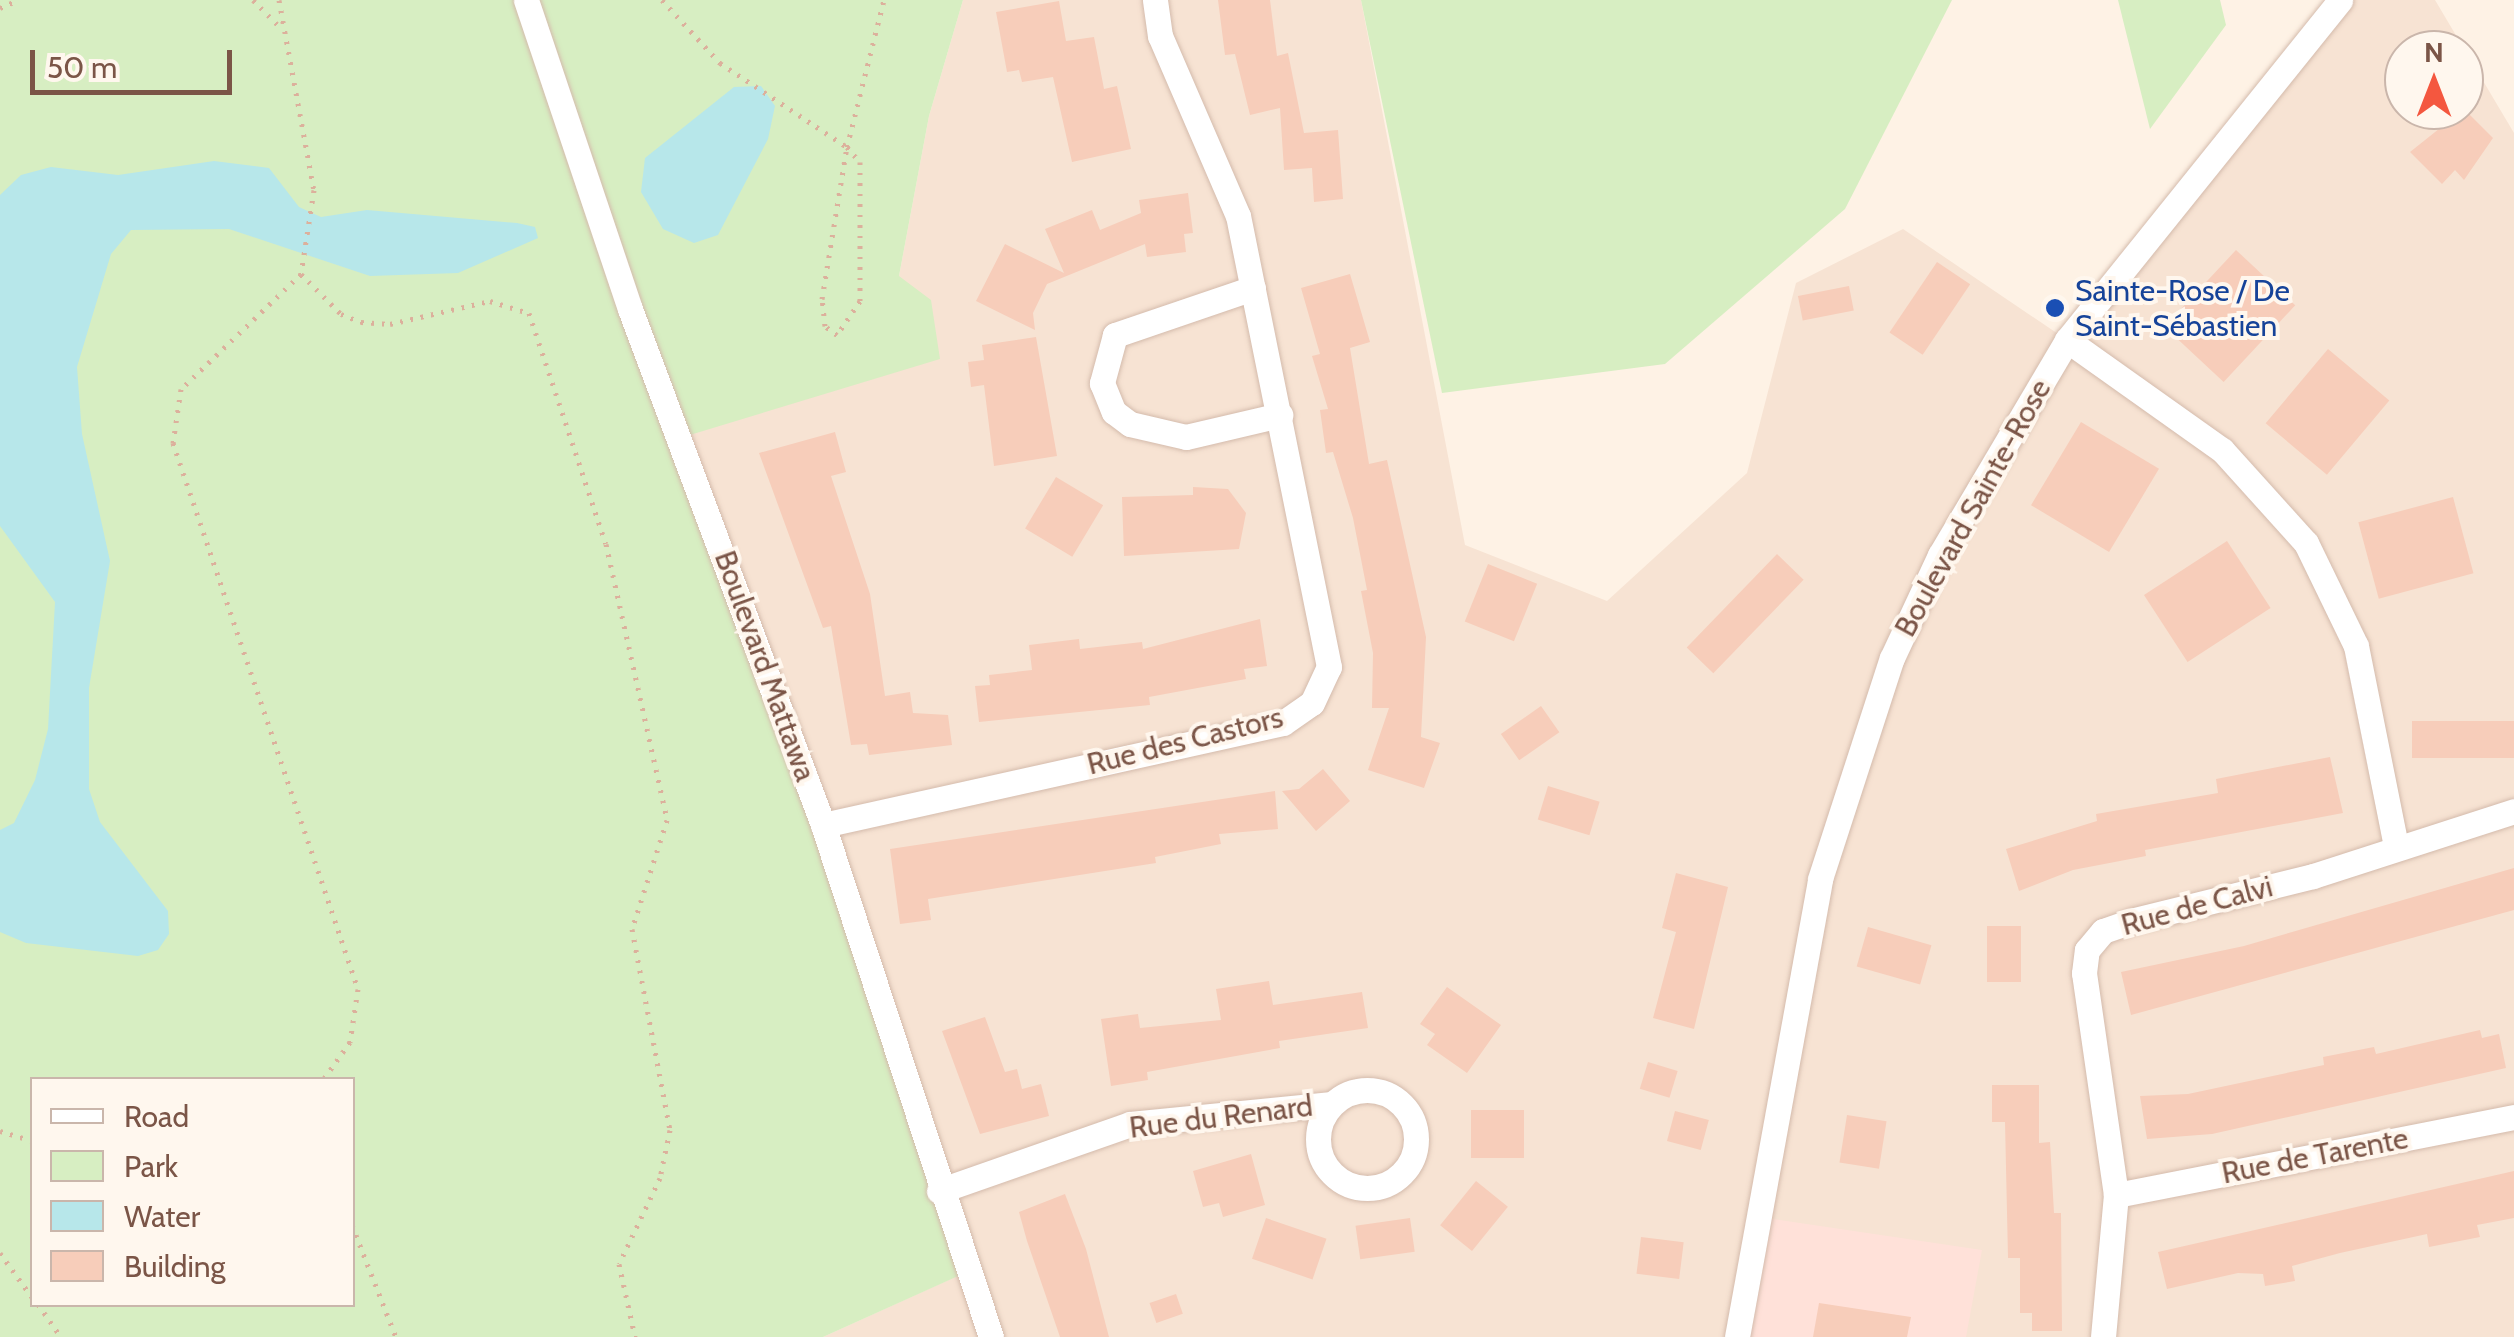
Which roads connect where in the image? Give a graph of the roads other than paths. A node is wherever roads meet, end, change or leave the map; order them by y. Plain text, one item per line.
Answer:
1 (526, 0) edge
2 (1155, 0) edge
3 (2340, 0) edge
4 (1254, 288) junction
5 (2067, 340) junction
6 (1280, 414) junction
7 (2514, 811) edge
8 (824, 825) junction
9 (2396, 846) junction
10 (1332, 1104) dead end
11 (2514, 1117) edge
12 (939, 1191) junction
13 (2116, 1195) junction
14 (990, 1337) edge
15 (1738, 1337) edge
16 (2103, 1337) edge

1 - 8 street, Boulevard Mattawa
2 - 4 street, Rue des Castors
3 - 5 street, Boulevard Sainte-Rose
4 - 6 street, Rue des Castors
4 - 6 street
5 - 9 street
5 - 15 street, Boulevard Sainte-Rose
6 - 8 street, Rue des Castors
7 - 9 street, Rue de Calvi
8 - 12 street, Boulevard Mattawa
9 - 13 street, Rue de Calvi
10 - 12 street, Rue du Renard
11 - 13 street, Rue de Tarente
12 - 14 street, Boulevard Mattawa
13 - 16 street, Rue de Calvi

